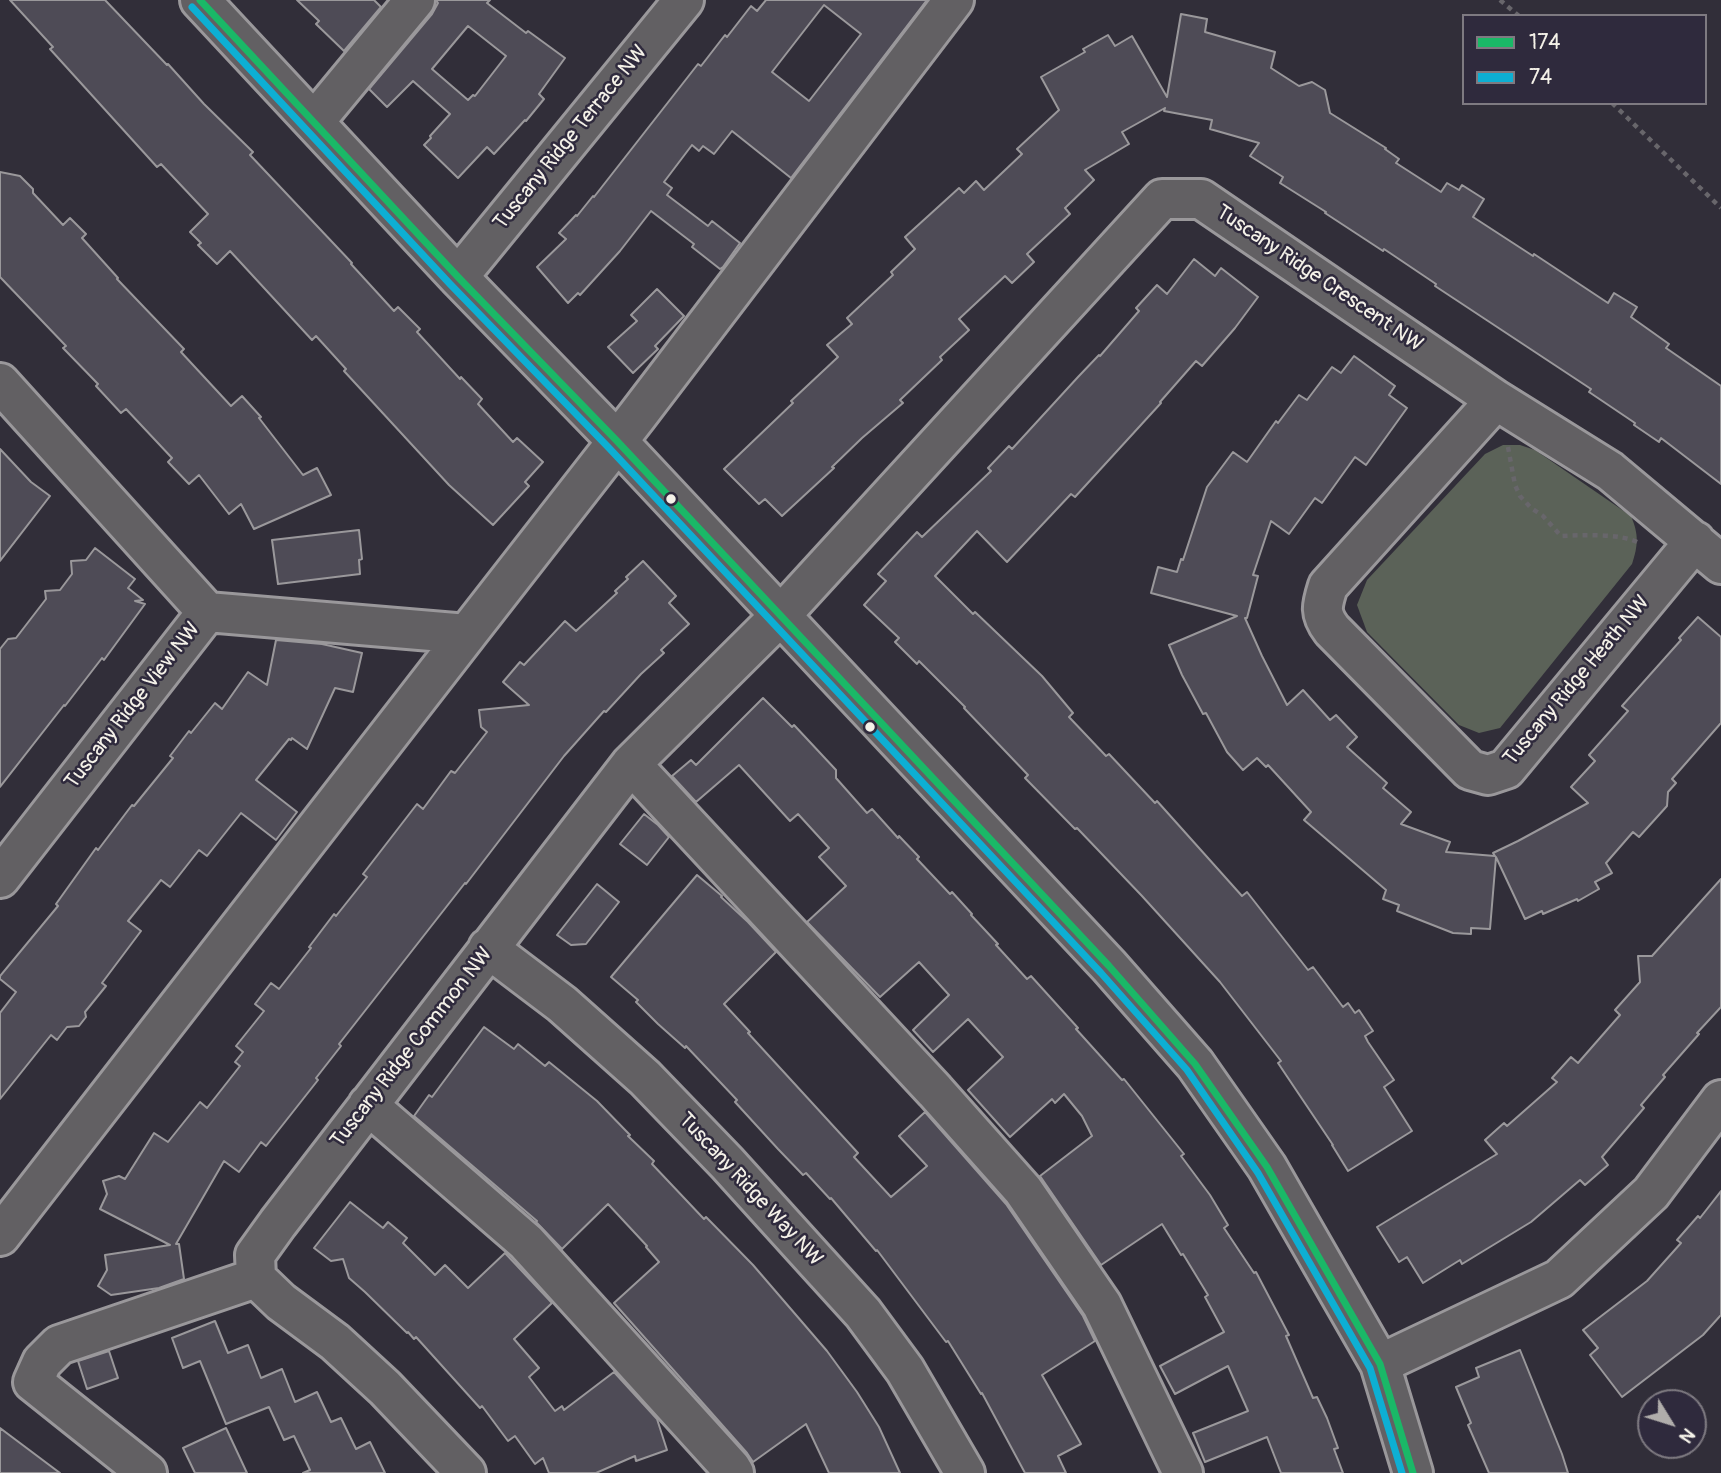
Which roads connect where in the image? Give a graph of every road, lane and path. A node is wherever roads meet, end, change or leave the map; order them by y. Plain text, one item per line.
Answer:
1 (200, 0) edge
2 (415, 0) edge
3 (684, 0) edge
4 (954, 0) edge
5 (1500, 0) edge
6 (1517, 14) edge
7 (1614, 105) edge
8 (314, 122) junction
9 (1721, 208) edge
10 (458, 277) junction
11 (0, 383) edge
12 (1488, 410) junction
13 (617, 441) junction
14 (1696, 558) edge
15 (206, 612) junction
16 (781, 615) junction
17 (467, 634) junction
18 (631, 764) junction
19 (0, 878) edge
20 (488, 948) junction
21 (1721, 1100) edge
22 (368, 1105) junction
23 (0, 1236) edge
24 (256, 1278) junction
25 (1380, 1364) junction
26 (147, 1473) edge
27 (466, 1473) edge
28 (734, 1473) edge
29 (965, 1473) edge
30 (1183, 1473) edge
31 (1413, 1473) edge

1 - 8 street
2 - 8 street
3 - 10 street, Tuscany Ridge Terrace NW
4 - 13 street
5 - 6 path
7 - 9 path
8 - 10 street
10 - 13 street
11 - 15 street, Tuscany Ridge View NW
12 - 14 street, Tuscany Ridge Crescent NW
12 - 14 path
12 - 14 street, Tuscany Ridge Heath NW
12 - 16 street, Tuscany Ridge Crescent NW
13 - 16 street
13 - 17 street
15 - 17 street
15 - 19 street, Tuscany Ridge View NW
16 - 18 street, Tuscany Ridge Common NW
16 - 25 street
17 - 23 street
18 - 20 street, Tuscany Ridge Common NW
18 - 30 street
20 - 22 street, Tuscany Ridge Common NW
20 - 29 street, Tuscany Ridge Way NW
21 - 25 street
22 - 24 street, Tuscany Ridge Common NW
22 - 28 street
24 - 26 street
24 - 27 street
25 - 31 street

